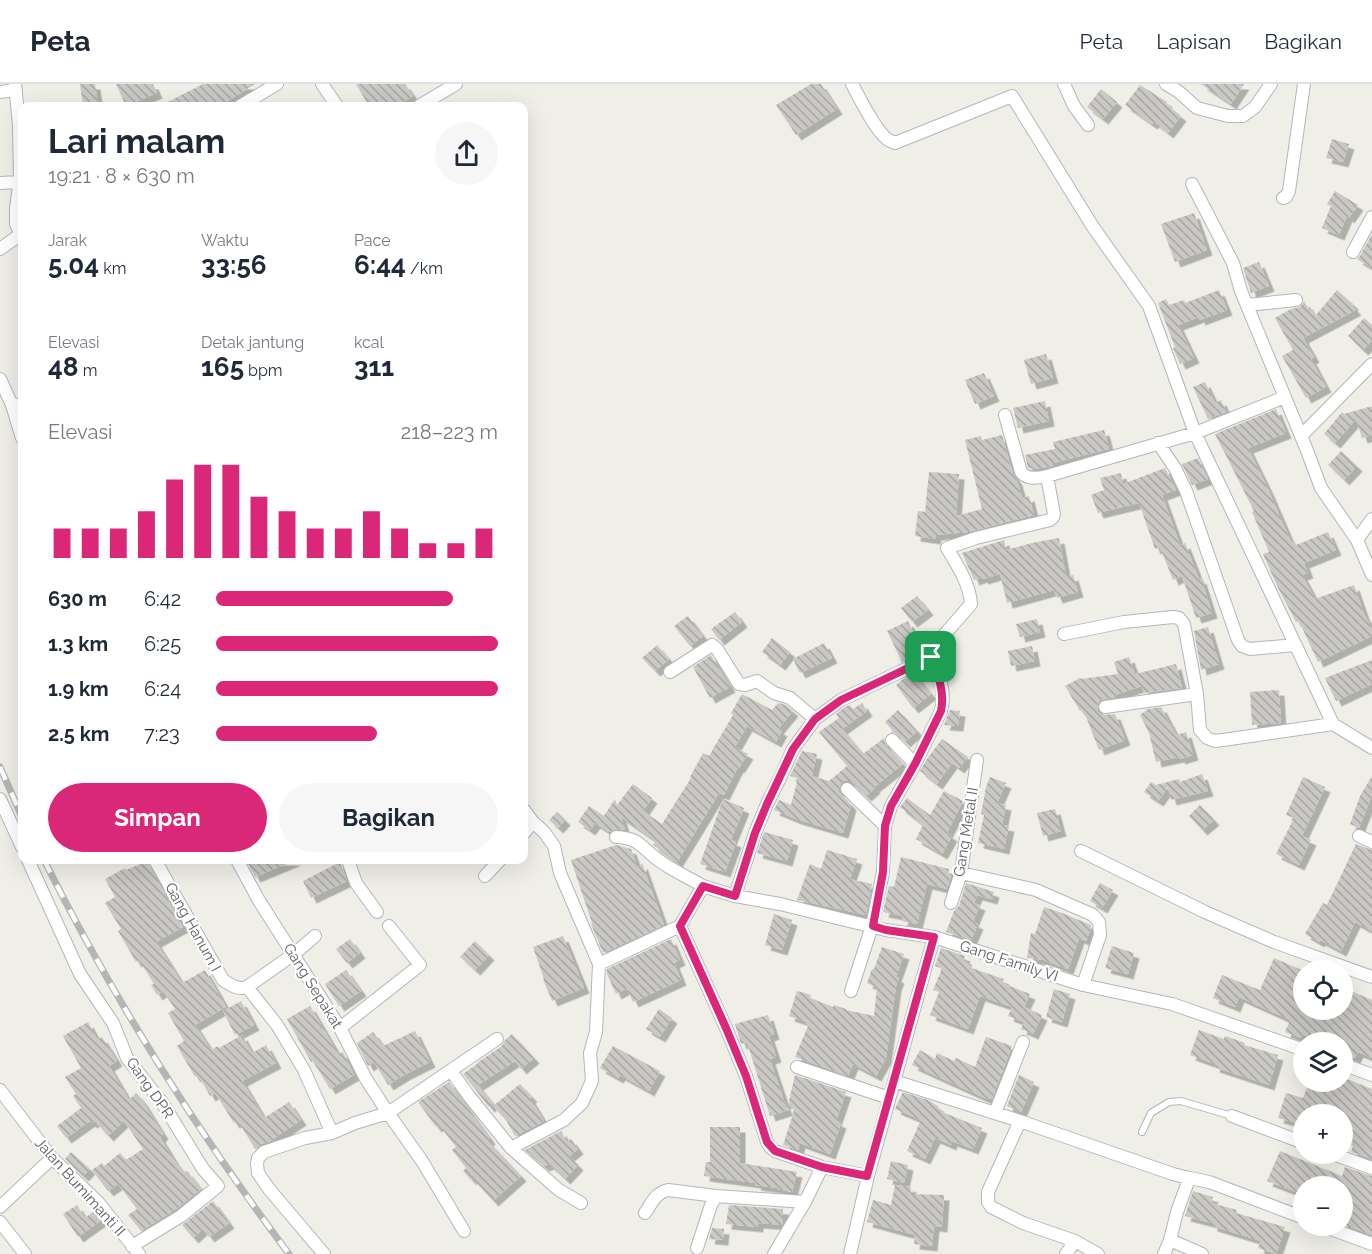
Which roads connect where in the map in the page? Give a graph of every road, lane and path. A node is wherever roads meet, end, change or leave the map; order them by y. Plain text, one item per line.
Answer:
1 (277, 84) edge
2 (322, 84) edge
3 (456, 84) edge
4 (852, 84) edge
5 (1064, 84) edge
6 (1166, 84) edge
7 (1271, 84) edge
8 (1304, 84) edge
9 (15, 87) edge
10 (0, 92) edge
11 (247, 102) edge
12 (334, 102) edge
13 (426, 102) edge
14 (18, 116) edge
15 (1088, 125) dead end
16 (18, 180) edge
17 (0, 183) edge
18 (1192, 184) dead end
19 (1283, 198) dead end
20 (18, 202) edge
21 (1372, 217) edge
22 (18, 228) edge
23 (18, 238) edge
24 (0, 249) edge
25 (1353, 252) dead end
26 (1296, 300) dead end
27 (1247, 305) junction
28 (1372, 364) edge
29 (0, 379) edge
30 (1285, 398) junction
31 (17, 404) edge
32 (1005, 415) dead end
33 (1195, 433) junction
34 (1301, 436) junction
35 (1158, 443) junction
36 (1047, 476) junction
37 (1372, 519) edge
38 (1357, 540) junction
39 (1372, 575) edge
40 (1064, 634) dead end
41 (1296, 645) junction
42 (931, 657) junction
43 (670, 672) dead end
44 (1197, 694) junction
45 (1104, 707) dead end
46 (815, 719) junction
47 (1333, 724) junction
48 (892, 740) dead end
49 (1370, 743) edge
50 (977, 760) dead end
51 (915, 764) junction
52 (847, 789) dead end
53 (0, 799) edge
54 (528, 815) edge
55 (533, 822) junction
56 (885, 826) junction
57 (528, 828) edge
58 (1359, 836) dead end
59 (616, 837) dead end
60 (18, 838) edge
61 (1372, 842) edge
62 (1081, 851) dead end
63 (30, 864) edge
64 (157, 864) edge
65 (239, 864) edge
66 (349, 864) edge
67 (496, 864) edge
68 (961, 873) junction
69 (485, 876) dead end
70 (703, 886) junction
71 (735, 896) junction
72 (951, 903) dead end
73 (377, 912) dead end
74 (389, 926) dead end
75 (680, 926) junction
76 (873, 926) junction
77 (315, 936) dead end
78 (934, 937) junction
79 (294, 954) junction
80 (598, 964) junction
81 (1372, 977) edge
82 (1083, 985) junction
83 (247, 987) junction
84 (851, 991) dead end
85 (340, 1028) junction
86 (497, 1039) dead end
87 (1023, 1042) dead end
88 (1293, 1046) edge
89 (797, 1067) dead end
90 (1353, 1068) edge
91 (451, 1071) junction
92 (1372, 1075) edge
93 (894, 1081) junction
94 (0, 1092) edge
95 (889, 1098) junction
96 (388, 1113) junction
97 (995, 1113) junction
98 (1232, 1116) joint
99 (1020, 1121) junction
100 (1142, 1132) dead end
101 (332, 1133) junction
102 (1293, 1139) edge
103 (511, 1148) junction
104 (52, 1158) junction
105 (1353, 1161) edge
106 (822, 1167) junction
107 (1372, 1168) edge
108 (867, 1176) junction
109 (1190, 1179) junction
110 (716, 1196) junction
111 (805, 1202) junction
112 (581, 1203) dead end
113 (0, 1207) edge
114 (645, 1213) dead end
115 (1293, 1214) edge
116 (0, 1222) edge
117 (464, 1231) dead end
118 (1350, 1236) edge
119 (1170, 1240) junction
120 (1075, 1241) junction
121 (1372, 1244) edge
122 (697, 1248) dead end
123 (136, 1250) edge
124 (25, 1254) edge
125 (324, 1254) edge
126 (774, 1254) edge
127 (850, 1254) edge
128 (1066, 1254) edge
129 (1098, 1254) edge
130 (1164, 1254) edge
131 (1202, 1254) edge

1 - 11 street
2 - 12 street
3 - 13 street
4 - 33 street
5 - 15 street
6 - 7 street
8 - 19 street
9 - 10 street
9 - 14 street
16 - 17 street
18 - 27 street
20 - 22 street
21 - 25 street
23 - 24 street
26 - 27 street
27 - 30 street
28 - 34 street
29 - 31 street
30 - 33 street
30 - 34 street
32 - 36 street
33 - 35 street
33 - 41 street
34 - 38 street
35 - 36 street
35 - 41 street
36 - 42 street
37 - 38 street
38 - 39 street
40 - 44 street
41 - 47 street
42 - 46 street
42 - 51 street
43 - 46 street
44 - 45 street
44 - 47 street
46 - 71 street
47 - 49 street
48 - 51 street
50 - 68 street, Gang Metal II
51 - 56 street
52 - 56 street
53 - 60 street
54 - 55 street
55 - 57 street
55 - 80 street
56 - 76 street
58 - 61 street
59 - 70 street, Gang Family VI
62 - 81 street
63 - 123 street, Gang DPR
64 - 83 street, Gang Hanum I
65 - 79 street, Gang Sepakat
66 - 73 street
67 - 69 street
68 - 72 street, Gang Metal II
68 - 82 street
70 - 71 street, Gang Family VI
70 - 75 street
71 - 76 street, Gang Family VI
74 - 85 street
75 - 80 street
75 - 106 street
76 - 78 street, Gang Family VI
76 - 84 street
77 - 79 street
78 - 82 street, Gang Family VI
78 - 93 street
79 - 83 street
79 - 85 street, Gang Sepakat
80 - 103 street
82 - 88 street, Gang Family VI
83 - 101 street
85 - 96 street, Gang Sepakat
86 - 91 street
87 - 97 street
89 - 95 street
90 - 92 street
91 - 96 street
91 - 103 street
93 - 95 street
93 - 97 street
94 - 104 street, Jalan Bumimanti II
95 - 108 street
96 - 101 street
96 - 117 street, Gang Sepakat
97 - 99 street
98 - 100 lane
98 - 102 street
99 - 109 street
99 - 120 street
101 - 125 street
103 - 112 street
104 - 113 street
104 - 123 street, Jalan Bumimanti II
105 - 107 street
106 - 108 street
106 - 111 street
108 - 127 street
109 - 115 street
109 - 119 street
110 - 111 street
110 - 114 street
110 - 122 street
111 - 126 street
116 - 124 street
118 - 121 street
119 - 130 street
119 - 131 street
120 - 128 street
120 - 129 street

